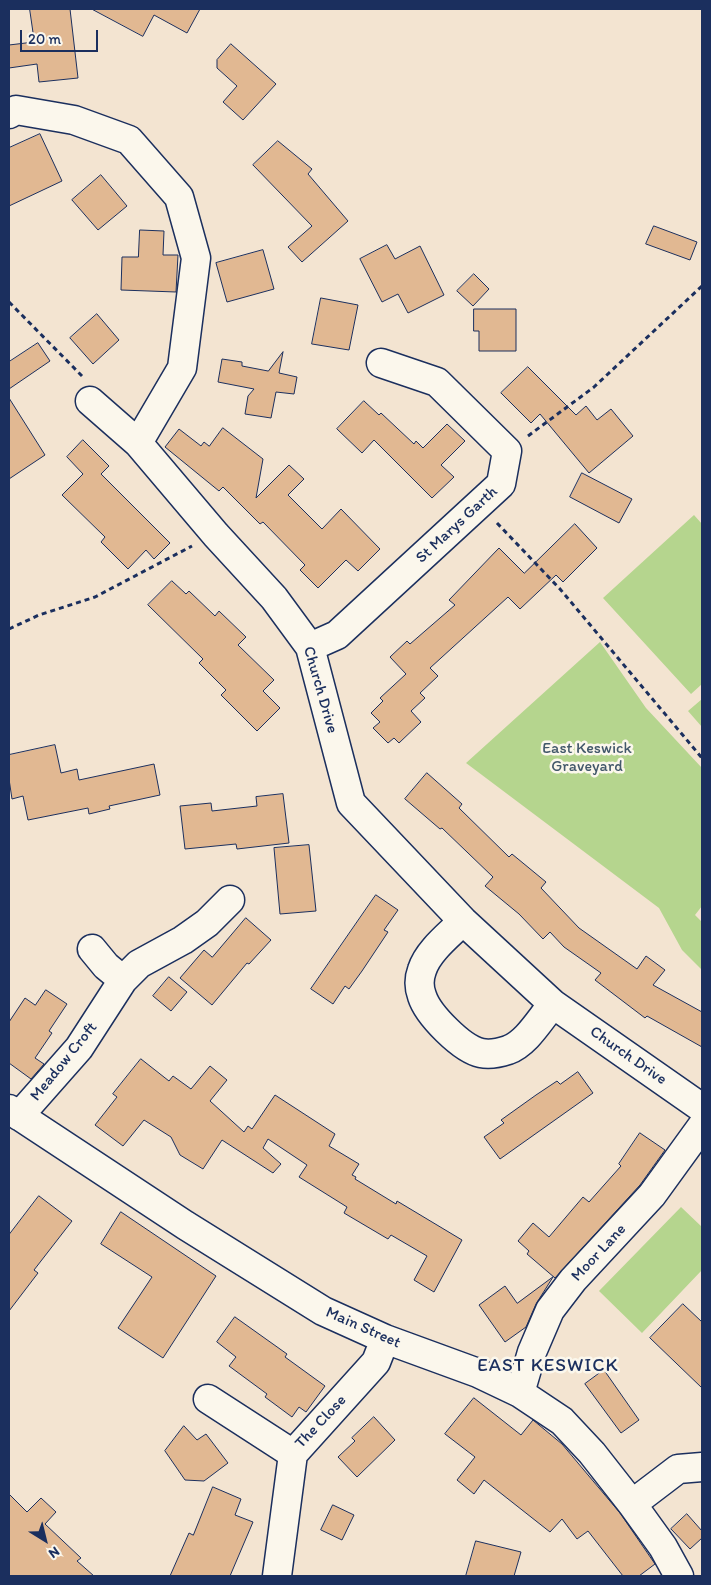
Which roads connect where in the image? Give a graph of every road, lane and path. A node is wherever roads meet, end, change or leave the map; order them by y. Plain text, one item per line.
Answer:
1 (9, 114) edge
2 (702, 286) edge
3 (9, 302) edge
4 (381, 363) dead end
5 (90, 401) joint
6 (138, 443) junction
7 (507, 451) junction
8 (478, 505) junction
9 (216, 535) junction
10 (9, 629) edge
11 (310, 647) junction
12 (702, 758) edge
13 (230, 900) dead end
14 (463, 921) junction
15 (92, 949) dead end
16 (123, 980) junction
17 (553, 1004) junction
18 (702, 1108) edge
19 (14, 1113) edge
20 (702, 1126) edge
21 (385, 1339) junction
22 (520, 1393) junction
23 (208, 1399) dead end
24 (292, 1454) junction
25 (702, 1467) edge
26 (632, 1504) junction
27 (277, 1576) edge
28 (679, 1576) edge

1 - 6 street
2 - 7 path
3 - 5 path
4 - 7 street
5 - 6 street, Church Drive
6 - 9 street, Church Drive
7 - 8 street, St Marys Garth
8 - 11 street, St Marys Garth
8 - 12 path
9 - 10 path
9 - 11 street, Church Drive
11 - 14 street, Church Drive
13 - 16 street, Meadow Croft
14 - 17 street, Church Drive
14 - 17 street
15 - 16 street
16 - 19 street, Meadow Croft
17 - 18 street, Church Drive
19 - 21 street, Main Street
20 - 22 street, Moor Lane
21 - 22 street, Main Street
21 - 24 street, The Close
22 - 26 street, Main Street
23 - 24 street
24 - 27 street, The Close
25 - 26 street
26 - 28 street, Main Street

